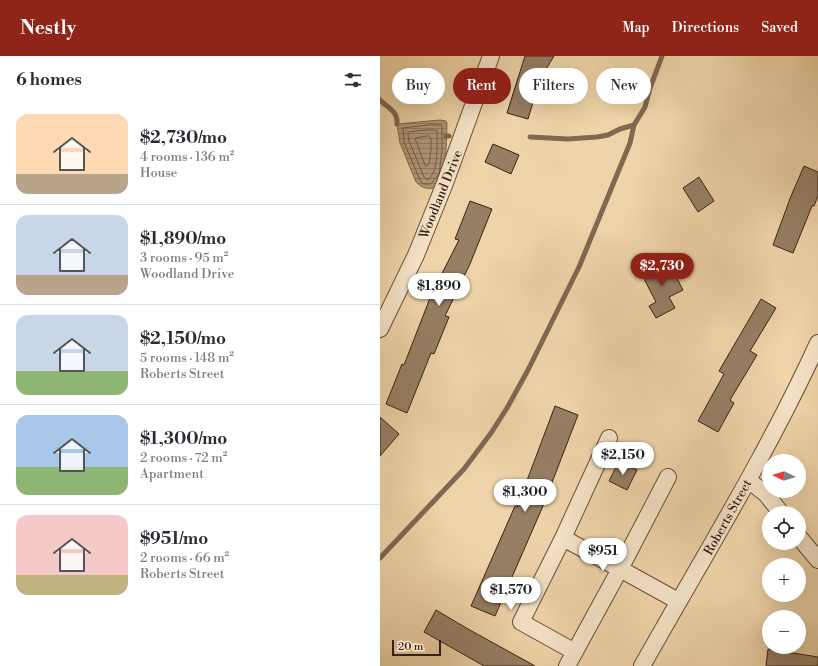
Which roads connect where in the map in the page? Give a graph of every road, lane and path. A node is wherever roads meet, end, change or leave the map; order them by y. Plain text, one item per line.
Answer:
1 (491, 56) edge
2 (380, 329) edge
3 (818, 343) edge
4 (609, 438) dead end
5 (668, 477) dead end
6 (748, 480) junction
7 (775, 506) edge
8 (563, 538) junction
9 (806, 546) edge
10 (818, 560) edge
11 (620, 569) junction
12 (678, 601) junction
13 (571, 659) edge
14 (642, 666) edge

1 - 2 street, Woodland Drive
3 - 6 street, Roberts Street
4 - 8 street
5 - 11 street
6 - 7 street
6 - 12 street, Roberts Street
8 - 11 street
8 - 13 street
9 - 10 street
11 - 12 street
11 - 13 street
12 - 14 street, Roberts Street

